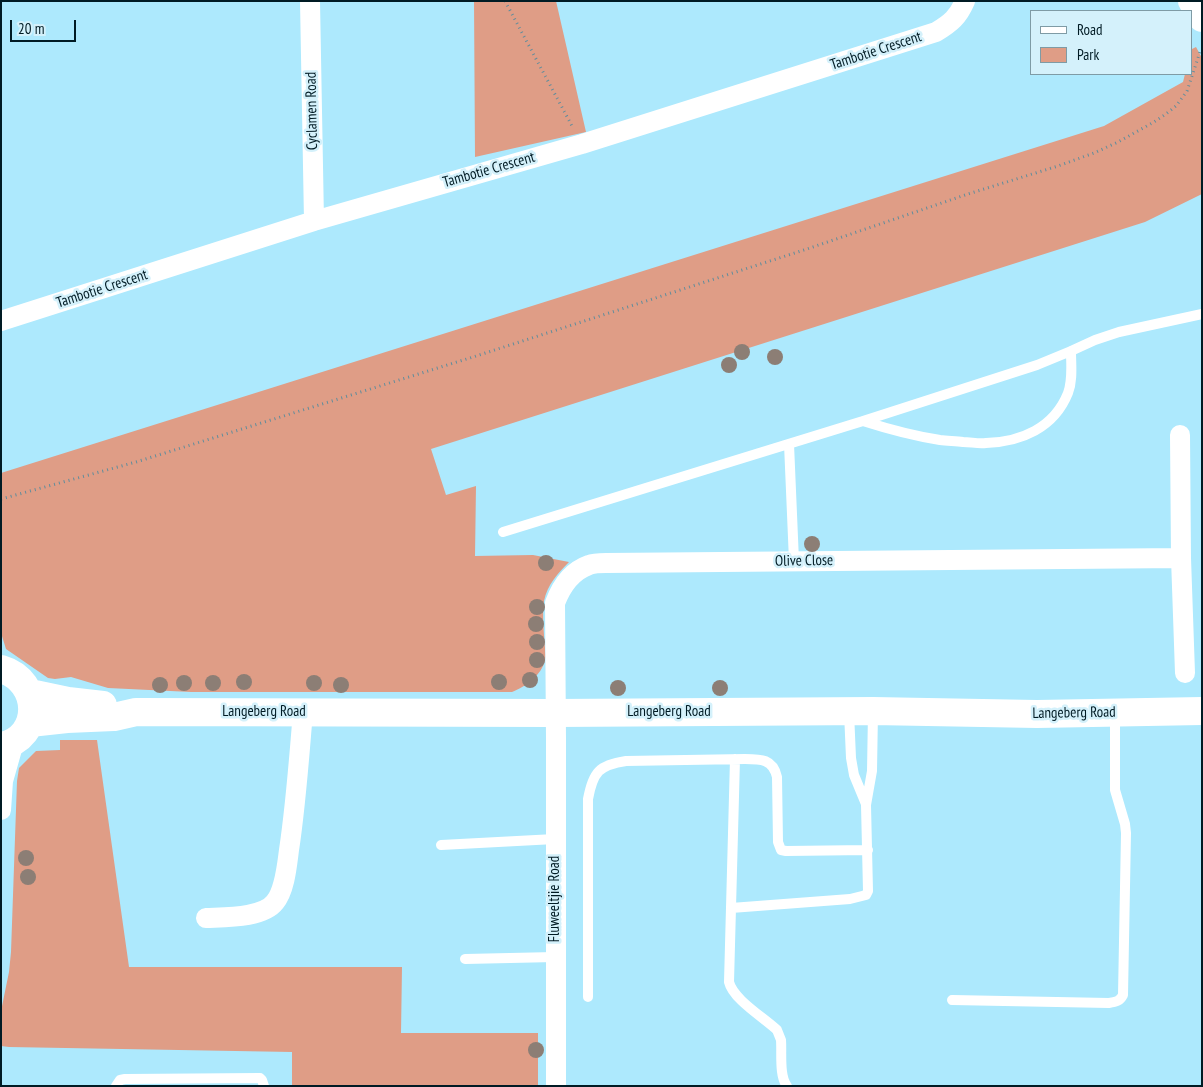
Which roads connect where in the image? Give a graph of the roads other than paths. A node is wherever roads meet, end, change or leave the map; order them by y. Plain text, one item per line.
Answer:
1 (310, 1) edge
2 (965, 1) edge
3 (1192, 1) edge
4 (1202, 18) edge
5 (314, 221) junction
6 (1202, 314) edge
7 (1, 321) edge
8 (1071, 351) junction
9 (863, 421) junction
10 (1180, 435) dead end
11 (789, 444) junction
12 (503, 532) dead end
13 (1181, 558) junction
14 (794, 561) junction
15 (2, 669) edge
16 (1185, 672) dead end
17 (30, 693) junction
18 (1202, 711) edge
19 (136, 712) junction
20 (304, 712) junction
21 (861, 712) junction
22 (1115, 712) junction
23 (555, 713) junction
24 (15, 737) edge
25 (735, 759) junction
26 (866, 805) junction
27 (1, 810) edge
28 (555, 839) junction
29 (440, 845) dead end
30 (868, 850) junction
31 (731, 908) junction
32 (206, 918) dead end
33 (555, 957) junction
34 (465, 959) dead end
35 (588, 997) dead end
36 (952, 1000) dead end
37 (116, 1086) edge
38 (264, 1086) edge
39 (556, 1086) edge
40 (787, 1086) edge

1 - 5 street, Cyclamen Road
2 - 5 street, Tambotie Crescent
3 - 4 main road
5 - 7 street, Tambotie Crescent
6 - 8 lane
8 - 9 lane
8 - 9 lane
9 - 11 lane
10 - 13 street
11 - 12 lane
11 - 14 lane
13 - 14 street, Olive Close
13 - 16 street
14 - 23 street, Olive Close
15 - 17 main road
17 - 19 main road, Langeberg Road
17 - 24 main road
18 - 22 main road, Langeberg Road
19 - 20 main road, Langeberg Road
19 - 24 main road, Langeberg Road
20 - 23 main road, Langeberg Road
20 - 32 street
21 - 22 main road, Langeberg Road
21 - 23 main road, Langeberg Road
21 - 26 lane
21 - 26 lane
22 - 36 lane
23 - 28 street, Fluweeltjie Road
24 - 27 street
25 - 30 lane
25 - 31 lane
25 - 35 lane
26 - 30 lane
28 - 29 lane
28 - 33 street, Fluweeltjie Road
30 - 31 lane
31 - 40 lane
33 - 34 lane
33 - 39 street, Fluweeltjie Road
37 - 38 lane

